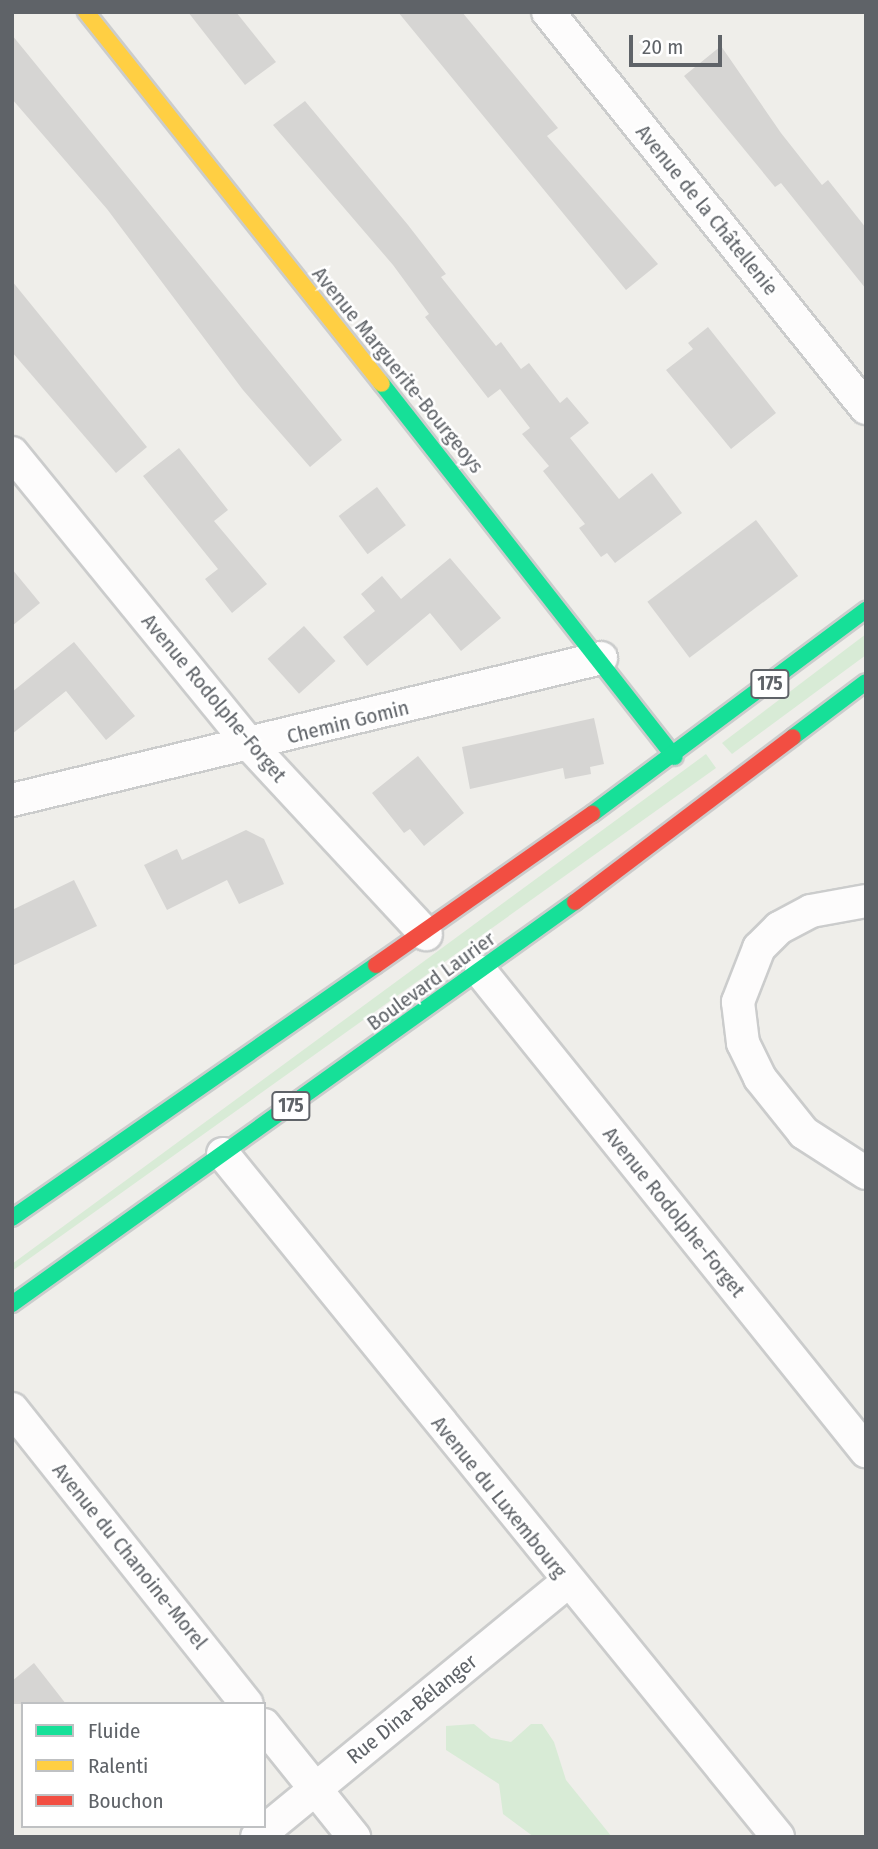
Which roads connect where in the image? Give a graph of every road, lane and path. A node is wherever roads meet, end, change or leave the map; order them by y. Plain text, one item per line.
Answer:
1 (86, 12) edge
2 (548, 12) edge
3 (866, 408) edge
4 (12, 453) edge
5 (866, 610) edge
6 (601, 658) junction
7 (866, 682) edge
8 (251, 746) junction
9 (674, 757) junction
10 (12, 800) edge
11 (866, 901) edge
12 (426, 934) junction
13 (481, 972) junction
14 (223, 1154) junction
15 (866, 1173) edge
16 (12, 1218) edge
17 (12, 1304) edge
18 (12, 1409) edge
19 (866, 1451) edge
20 (567, 1581) junction
21 (245, 1702) edge
22 (266, 1727) edge
23 (316, 1789) junction
24 (257, 1837) edge
25 (354, 1837) edge
26 (778, 1837) edge

1 - 6 main road, Avenue Marguerite-Bourgeoys
2 - 3 street, Avenue de la Châtellenie
4 - 8 street, Avenue Rodolphe-Forget
5 - 9 main road, Boulevard Laurier / 175
6 - 8 street, Chemin Gomin
6 - 9 main road, Avenue Marguerite-Bourgeoys
7 - 13 main road, Boulevard Laurier / 175
8 - 10 street, Chemin Gomin
8 - 12 street, Avenue Rodolphe-Forget
9 - 12 main road, Boulevard Laurier / 175
11 - 15 street
12 - 16 main road, Boulevard Laurier / 175
13 - 14 main road, Boulevard Laurier / 175
13 - 19 street, Avenue Rodolphe-Forget
14 - 17 main road, Boulevard Laurier / 175
14 - 20 street, Avenue du Luxembourg
18 - 21 street, Avenue du Chanoine-Morel
20 - 23 street, Rue Dina-Bélanger
20 - 26 street, Avenue du Luxembourg
22 - 23 street
23 - 24 street, Rue Dina-Bélanger
23 - 25 street

